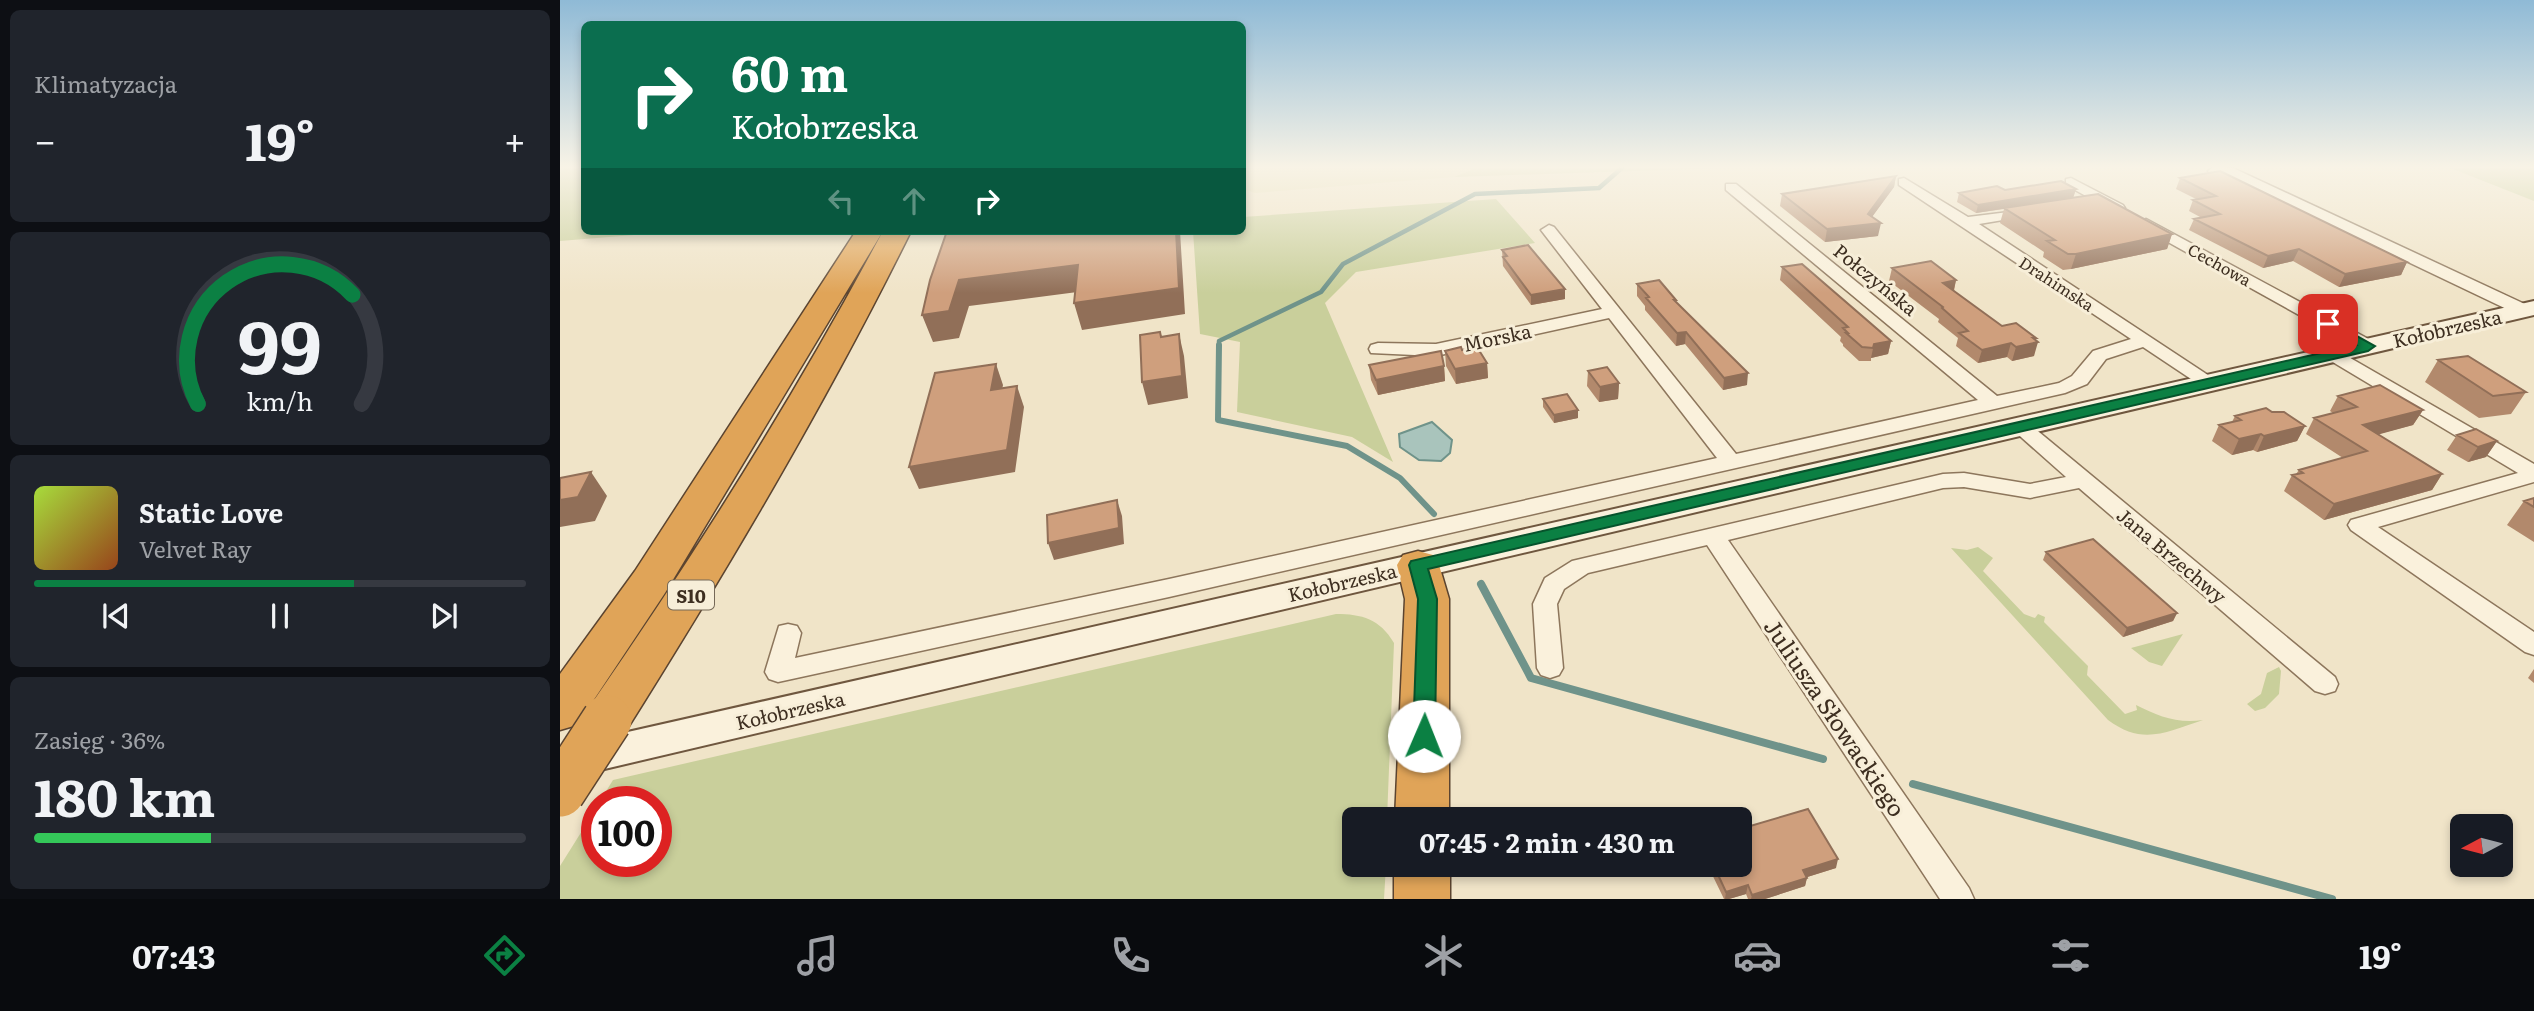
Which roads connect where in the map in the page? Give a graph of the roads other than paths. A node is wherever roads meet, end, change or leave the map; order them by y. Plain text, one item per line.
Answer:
1 (1758, 209) edge
2 (1945, 209) edge
3 (2120, 209) edge
4 (2311, 209) edge
5 (2040, 210) edge
6 (1965, 222) junction
7 (1549, 230) dead end
8 (867, 235) edge
9 (895, 235) edge
10 (2528, 309) edge
11 (1615, 312) junction
12 (2147, 341) junction
13 (2368, 346) junction
14 (1378, 349) dead end
15 (2333, 354) junction
16 (2210, 383) junction
17 (1993, 403) junction
18 (2020, 426) junction
19 (1730, 460) junction
20 (2534, 474) edge
21 (2083, 480) junction
22 (1713, 535) junction
23 (1418, 565) junction
24 (788, 633) dead end
25 (2534, 645) edge
26 (1550, 668) dead end
27 (2325, 684) dead end
28 (560, 711) edge
29 (560, 764) edge
30 (560, 792) edge
31 (1422, 807) edge
32 (1422, 877) edge
33 (1422, 899) edge
34 (1958, 899) edge

1 - 17 street, Połczyńska
2 - 6 street, Drahimska
3 - 13 street, Cechowa
4 - 10 street
5 - 6 street
6 - 12 street, Drahimska
7 - 11 street
8 - 28 highway, S10
9 - 30 highway, S10, bridge
10 - 13 main road, Kołobrzeska
11 - 14 street, Morska
11 - 19 street
12 - 16 street, Drahimska
12 - 17 street
13 - 15 main road, Kołobrzeska
15 - 16 main road, Kołobrzeska
15 - 20 street
16 - 18 main road, Kołobrzeska
17 - 19 street
18 - 21 street, Jana Brzechwy
18 - 23 main road, Kołobrzeska
19 - 24 street
20 - 25 street
21 - 22 street
21 - 27 street, Jana Brzechwy
22 - 26 street
22 - 34 street, Juliusza Słowackiego
23 - 29 main road, Kołobrzeska
23 - 31 highway
32 - 33 highway

